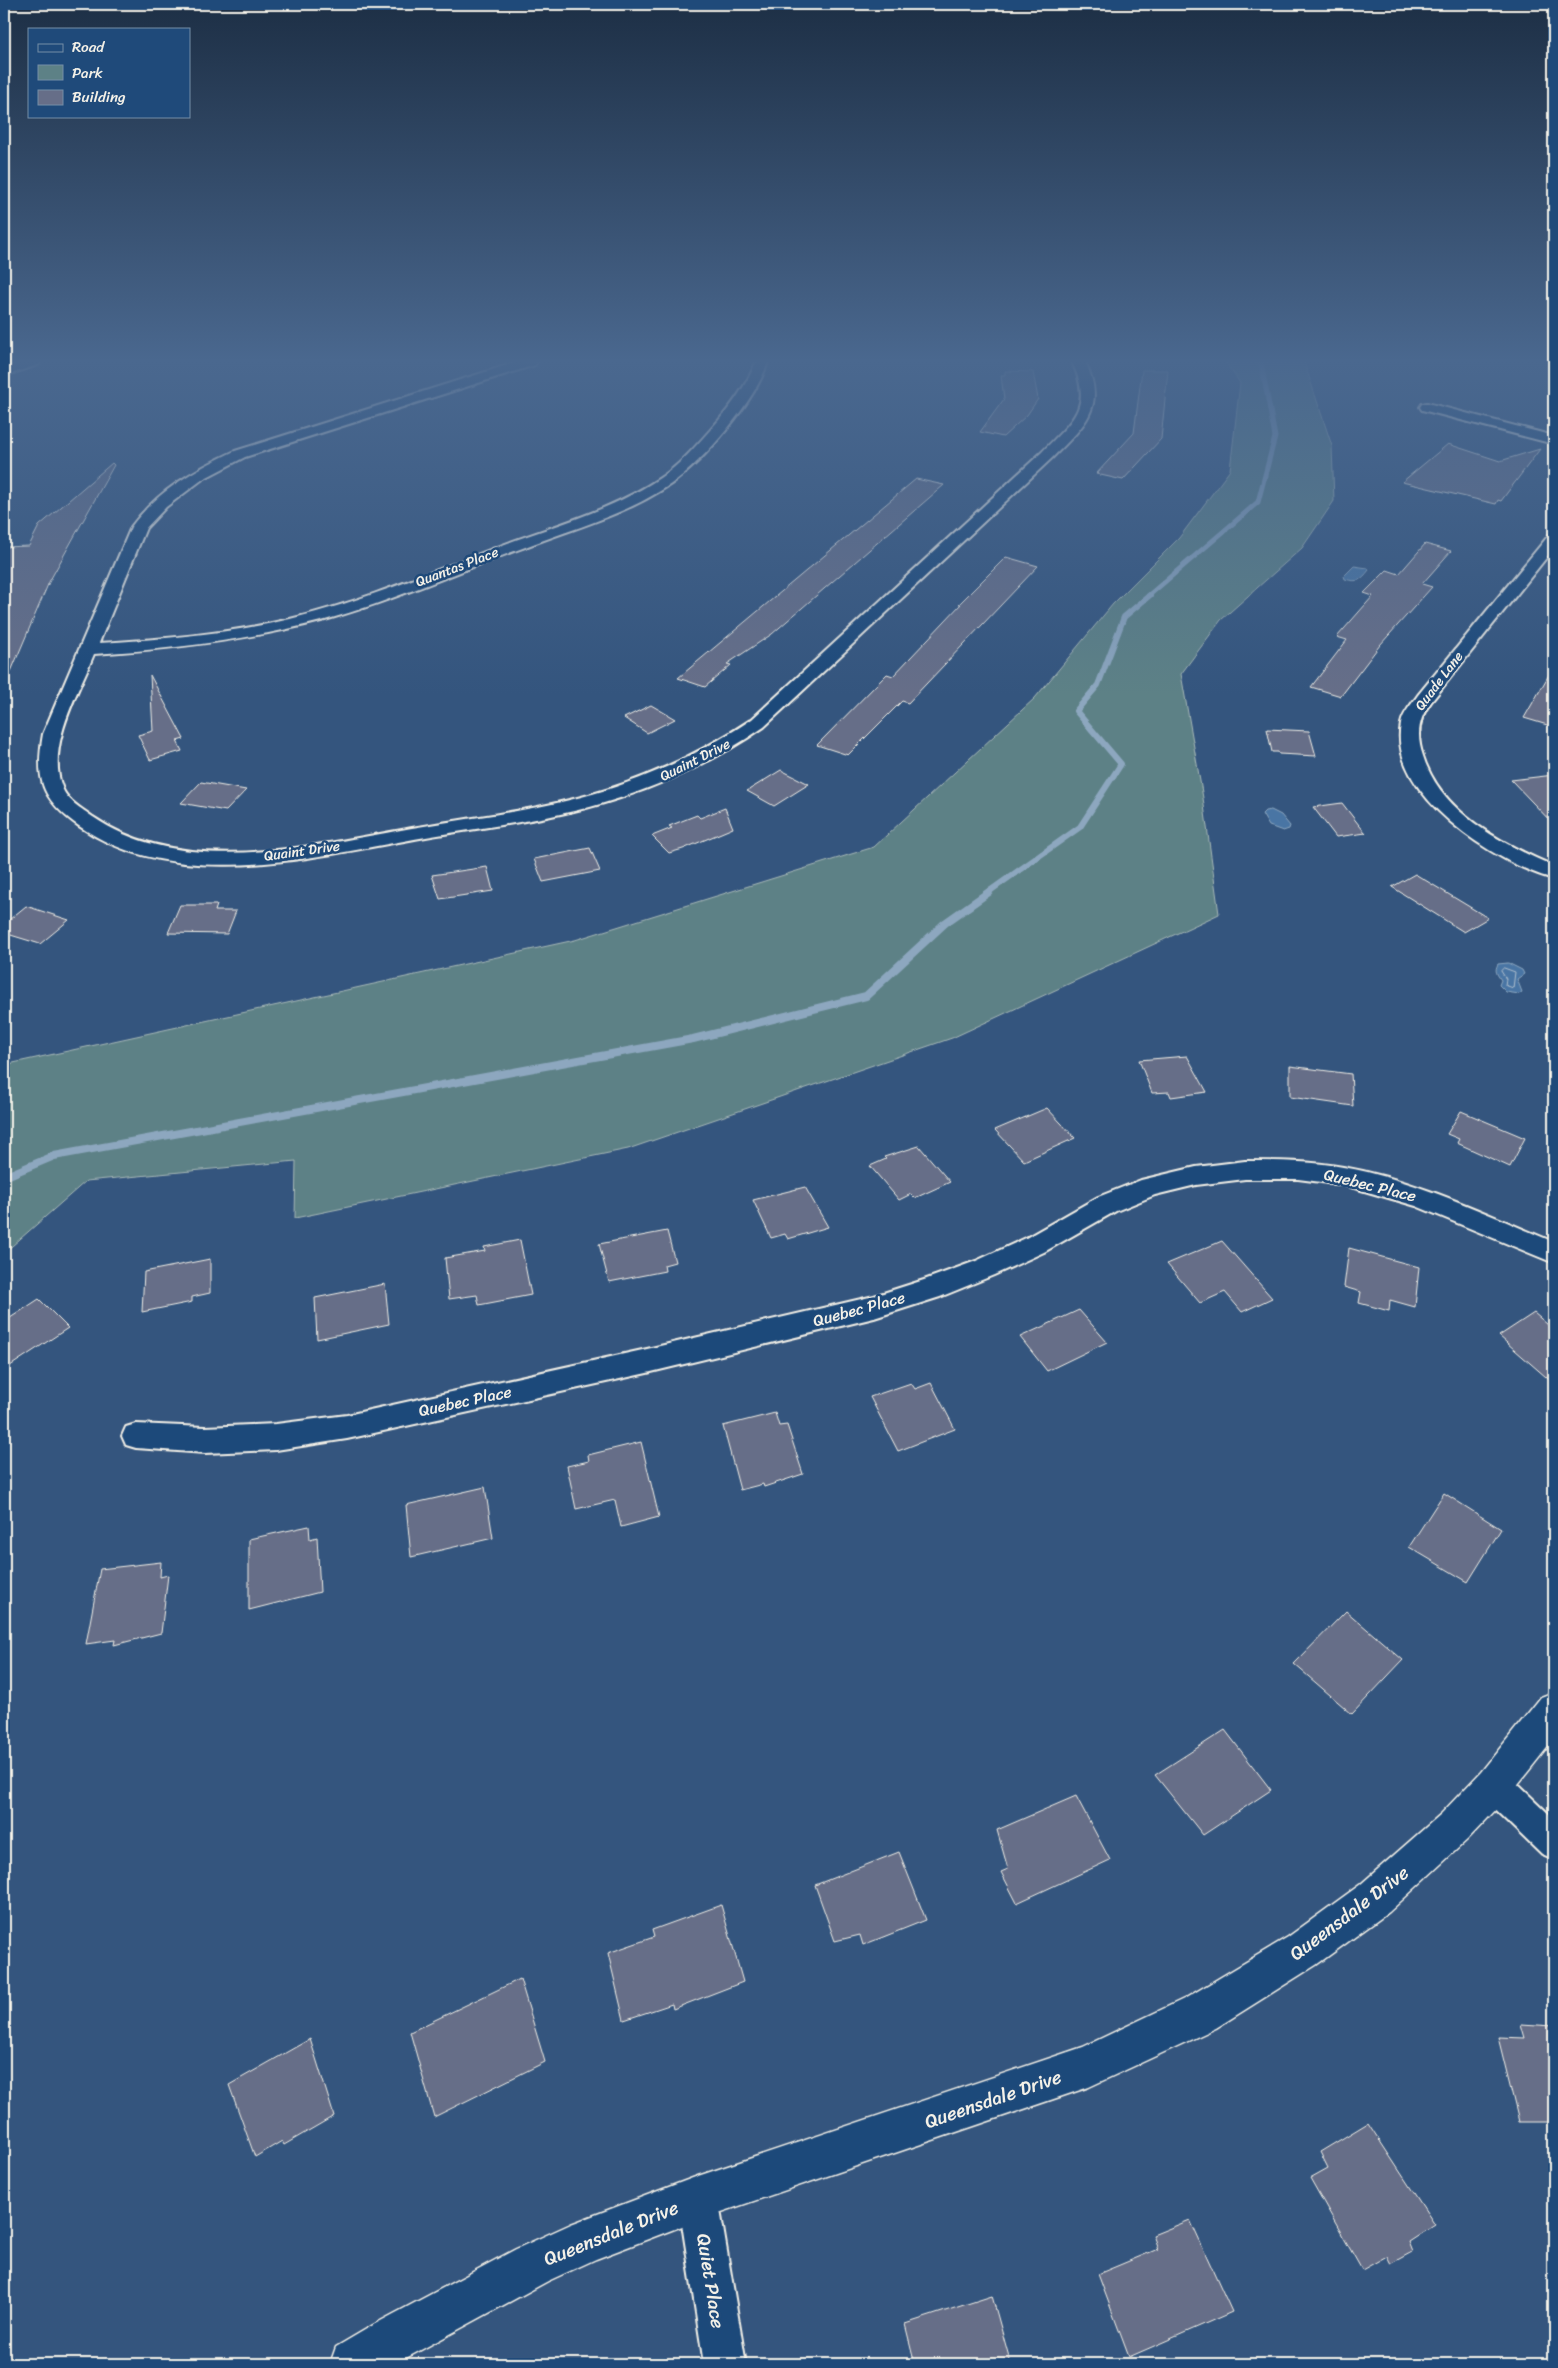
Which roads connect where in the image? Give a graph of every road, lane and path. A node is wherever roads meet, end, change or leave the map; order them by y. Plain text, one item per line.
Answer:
1 (204, 473) edge
2 (676, 473) edge
3 (1028, 473) edge
4 (1554, 538) edge
5 (88, 649) junction
6 (1554, 874) edge
7 (1554, 1253) edge
8 (136, 1436) dead end
9 (1554, 1710) edge
10 (1494, 1785) junction
11 (1554, 1842) edge
12 (698, 2198) junction
13 (353, 2364) edge
14 (725, 2364) edge

1 - 5 street, Quaint Drive
2 - 5 street, Quantas Place
3 - 5 street, Quaint Drive
4 - 6 street, Quade Lane
7 - 8 street, Quebec Place
9 - 10 street, Queensdale Drive
10 - 11 street
10 - 12 street, Queensdale Drive
12 - 13 street, Queensdale Drive
12 - 14 street, Quiet Place

